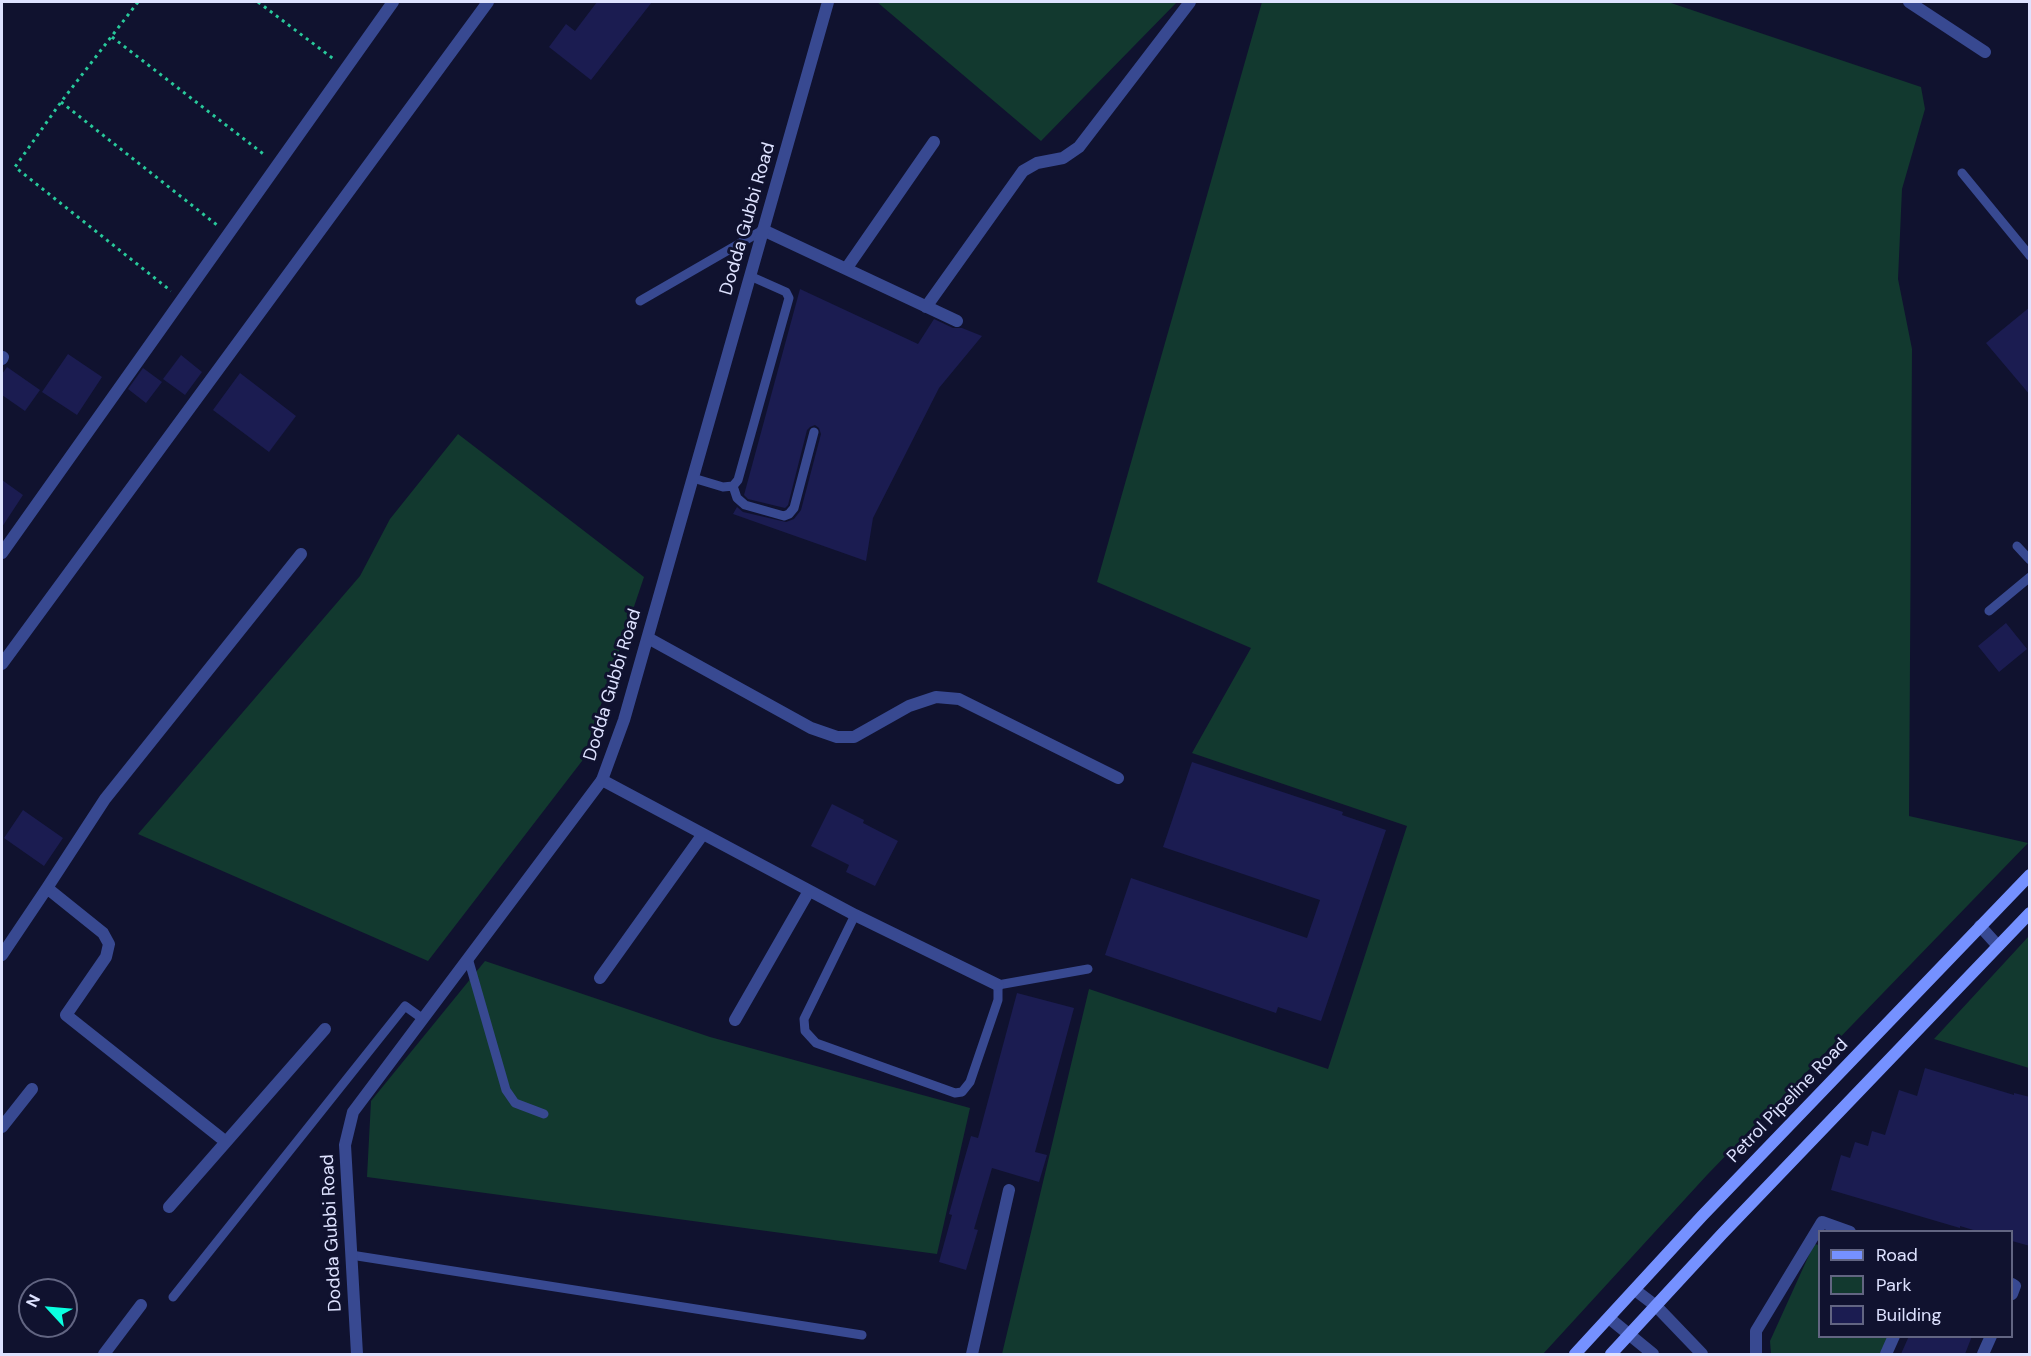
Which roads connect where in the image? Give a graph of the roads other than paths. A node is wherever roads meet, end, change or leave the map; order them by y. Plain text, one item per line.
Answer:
1 (393, 2) edge
2 (488, 2) edge
3 (828, 2) edge
4 (1190, 2) edge
5 (1909, 2) edge
6 (1985, 52) dead end
7 (933, 142) dead end
8 (1962, 173) dead end
9 (763, 230) junction
10 (2030, 256) edge
11 (846, 269) junction
12 (750, 276) junction
13 (640, 301) dead end
14 (926, 307) junction
15 (957, 321) dead end
16 (814, 432) dead end
17 (693, 478) junction
18 (733, 486) junction
19 (2017, 546) dead end
20 (2, 552) edge
21 (302, 554) dead end
22 (2030, 560) edge
23 (2030, 577) edge
24 (1989, 611) dead end
25 (648, 638) junction
26 (2, 664) edge
27 (1118, 778) dead end
28 (602, 780) junction
29 (702, 834) junction
30 (2030, 875) edge
31 (47, 888) junction
32 (809, 891) junction
33 (2030, 914) edge
34 (855, 915) junction
35 (1980, 926) junction
36 (1998, 946) junction
37 (2, 955) edge
38 (468, 958) junction
39 (1088, 969) dead end
40 (600, 978) dead end
41 (998, 985) junction
42 (423, 1019) junction
43 (735, 1020) dead end
44 (325, 1029) dead end
45 (32, 1089) dead end
46 (544, 1114) dead end
47 (2, 1127) edge
48 (226, 1142) junction
49 (1009, 1190) dead end
50 (169, 1207) dead end
51 (1844, 1230) edge
52 (351, 1255) junction
53 (1635, 1290) junction
54 (173, 1297) dead end
55 (141, 1305) dead end
56 (1656, 1306) junction
57 (1609, 1318) junction
58 (862, 1335) dead end
59 (1630, 1335) junction
60 (1893, 1338) edge
61 (1990, 1338) edge
62 (104, 1354) edge
63 (357, 1354) edge
64 (972, 1354) edge
65 (1575, 1354) edge
66 (1611, 1354) edge
67 (1653, 1354) edge
68 (1702, 1354) edge
69 (1756, 1354) edge
70 (1886, 1354) edge
71 (1983, 1354) edge

1 - 20 street
2 - 26 street
3 - 9 street, Dodda Gubbi Road
4 - 14 street
5 - 6 street
7 - 11 street
8 - 10 lane
9 - 11 street
9 - 12 street, Dodda Gubbi Road
9 - 13 lane
11 - 14 street
12 - 17 street, Dodda Gubbi Road
12 - 18 lane
14 - 15 street
16 - 18 lane
17 - 18 lane
17 - 25 street, Dodda Gubbi Road
19 - 22 lane
21 - 31 street
23 - 24 lane
25 - 27 street
25 - 28 street, Dodda Gubbi Road
28 - 29 street
28 - 38 street, Dodda Gubbi Road
29 - 32 street
29 - 40 street
30 - 35 main road, Petrol Pipeline Road
31 - 37 street
31 - 48 street
32 - 34 street
32 - 43 street
33 - 36 main road
34 - 41 street
34 - 41 lane
35 - 36 street
35 - 53 main road, Petrol Pipeline Road
36 - 56 main road
38 - 42 street, Dodda Gubbi Road
38 - 46 lane
39 - 41 lane
42 - 52 street, Dodda Gubbi Road
42 - 54 lane
44 - 48 street
45 - 47 street
48 - 50 street
49 - 64 street
51 - 69 street
52 - 58 lane
52 - 63 street, Dodda Gubbi Road
53 - 56 street
53 - 57 main road, Petrol Pipeline Road
55 - 62 street
56 - 59 main road
56 - 68 street
57 - 59 street
57 - 65 main road, Petrol Pipeline Road
59 - 66 main road
59 - 67 street
60 - 70 street
61 - 71 street

